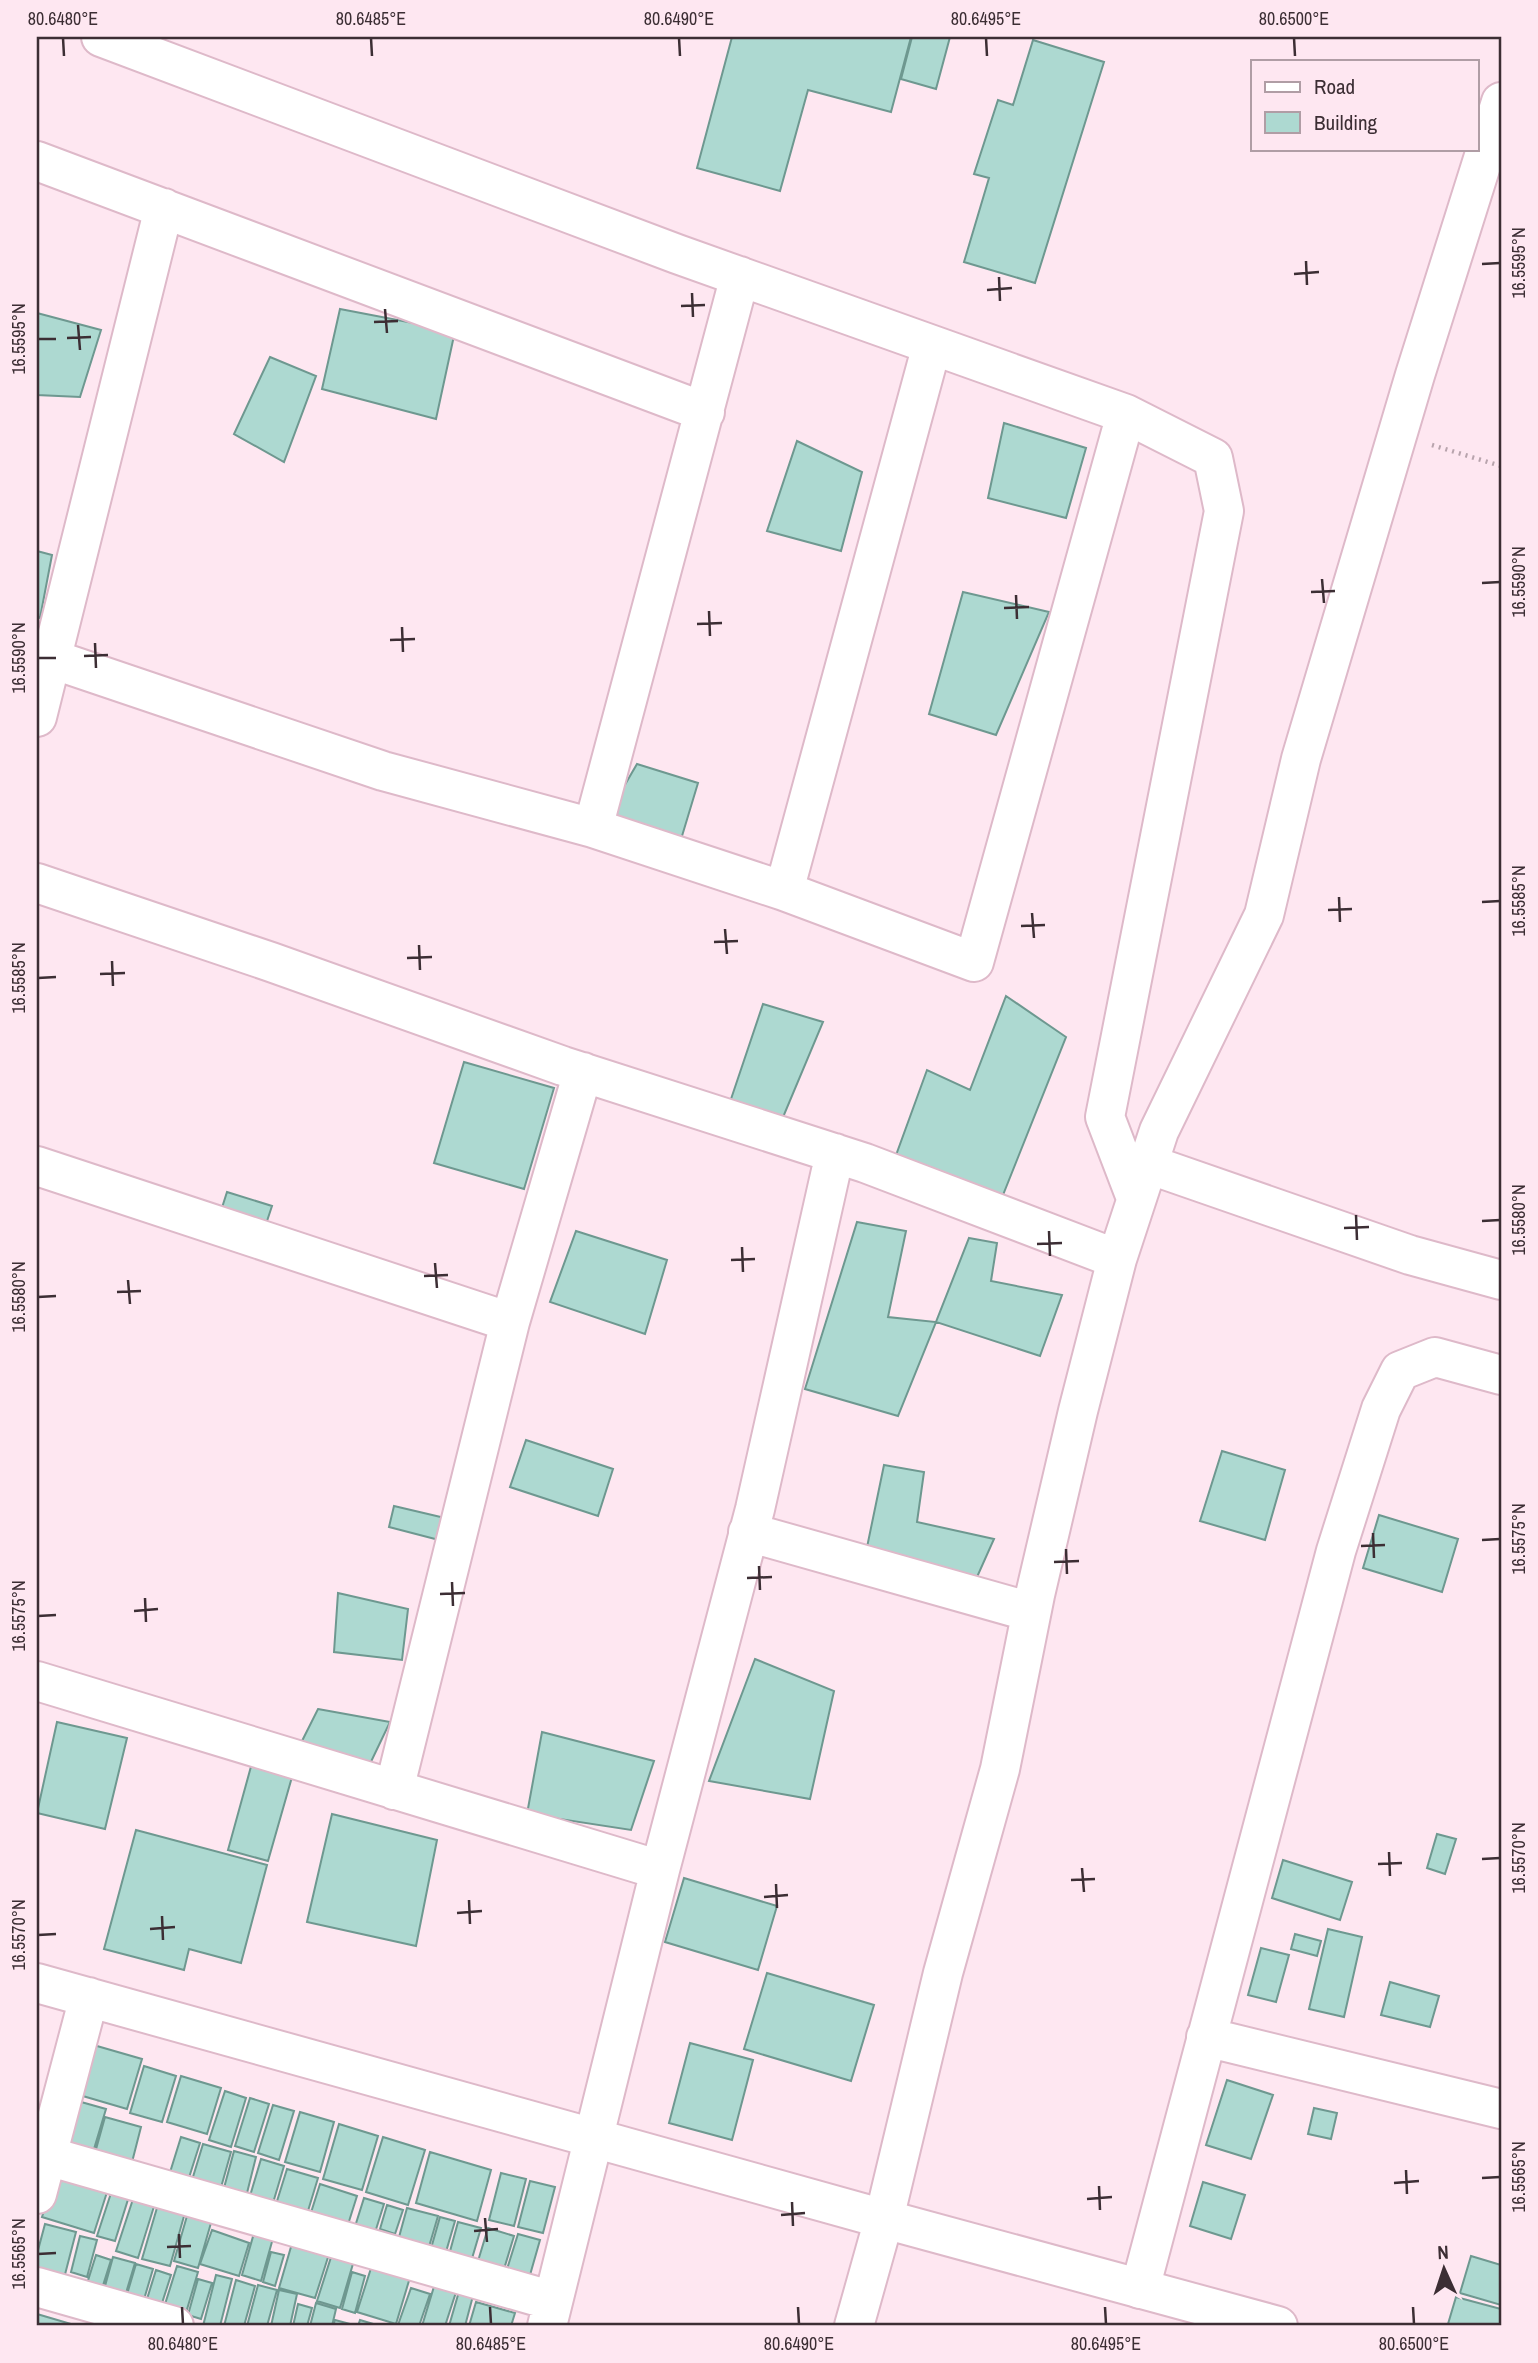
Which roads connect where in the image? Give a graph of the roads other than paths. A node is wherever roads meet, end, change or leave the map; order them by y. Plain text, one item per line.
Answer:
1 (101, 37) edge
2 (1501, 102) edge
3 (37, 161) edge
4 (164, 208) junction
5 (740, 276) junction
6 (932, 345) junction
7 (705, 412) junction
8 (1126, 414) junction
9 (52, 659) junction
10 (37, 717) edge
11 (593, 828) junction
12 (37, 883) edge
13 (784, 891) junction
14 (583, 1072) junction
15 (835, 1153) junction
16 (37, 1166) edge
17 (1142, 1181) junction
18 (1117, 1258) junction
19 (1501, 1280) edge
20 (510, 1322) junction
21 (1501, 1375) edge
22 (748, 1532) junction
23 (1031, 1612) junction
24 (37, 1681) edge
25 (394, 1790) junction
26 (660, 1870) junction
27 (37, 1983) edge
28 (89, 1997) junction
29 (1206, 2037) junction
30 (1501, 2109) edge
31 (593, 2138) junction
32 (42, 2155) edge
33 (37, 2194) edge
34 (884, 2220) junction
35 (37, 2287) edge
36 (1139, 2289) junction
37 (550, 2313) edge
38 (157, 2324) edge
39 (854, 2326) edge
40 (1278, 2326) edge

1 - 5 street
2 - 17 street
3 - 4 street
4 - 7 street
4 - 9 street
5 - 6 street
5 - 7 street
6 - 8 street
6 - 13 street
7 - 11 street
8 - 13 street
8 - 17 street
9 - 10 street
9 - 11 street
11 - 13 street
12 - 14 street
14 - 15 street
14 - 20 street
15 - 18 street
15 - 22 street
16 - 20 street
17 - 18 street
17 - 19 street
18 - 23 street
20 - 25 street
21 - 29 street
22 - 23 street
22 - 26 street
23 - 34 street
24 - 25 street
25 - 26 street
26 - 31 street
27 - 28 street
28 - 31 street
28 - 32 street
29 - 30 street
29 - 36 street
31 - 34 street
31 - 37 street
32 - 33 street
32 - 37 street
34 - 36 street
34 - 39 street
35 - 38 street
36 - 40 street

